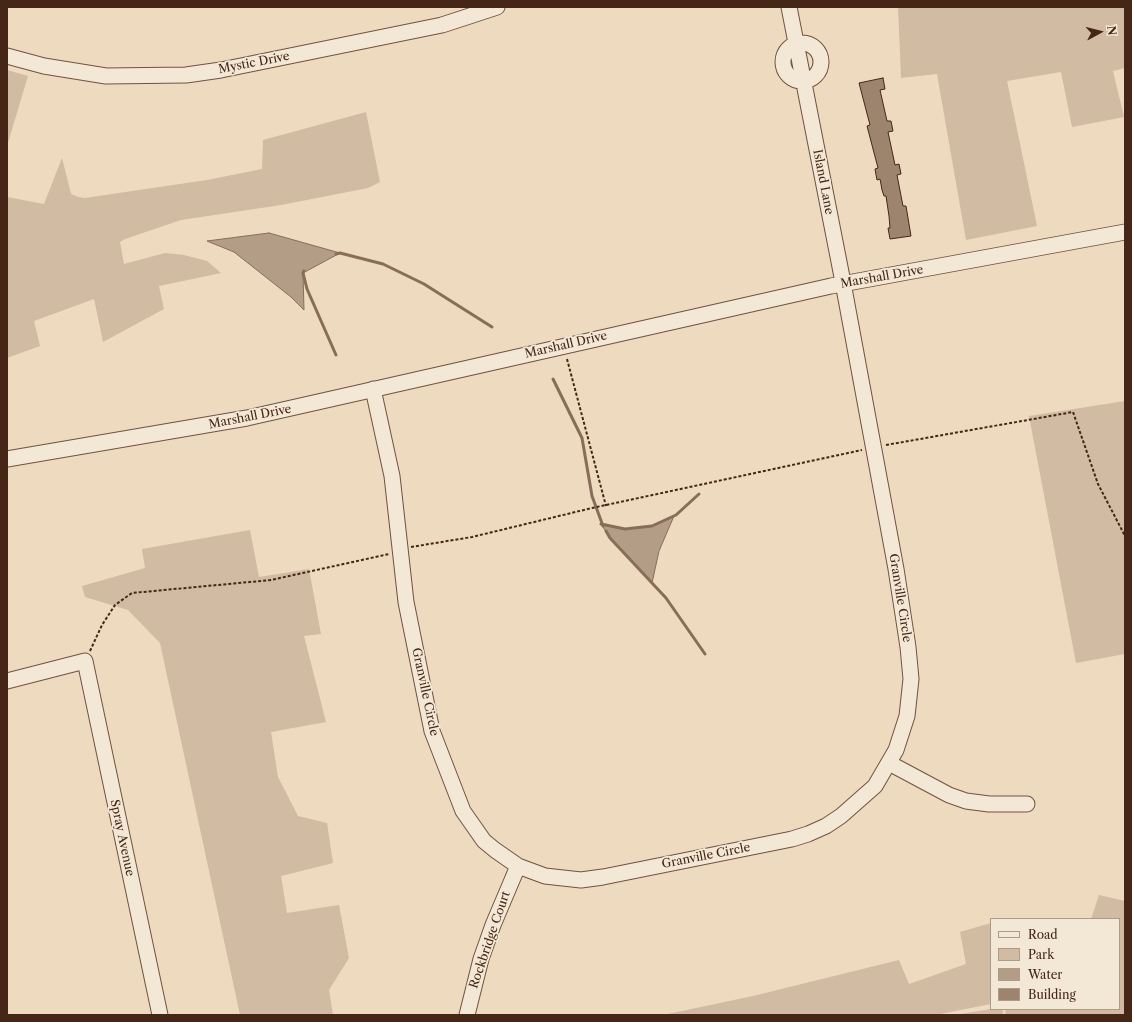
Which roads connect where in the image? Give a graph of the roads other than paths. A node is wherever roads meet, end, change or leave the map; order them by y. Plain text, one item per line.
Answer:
1 (497, 7) edge
2 (789, 7) edge
3 (797, 43) junction
4 (7, 56) edge
5 (802, 80) junction
6 (1125, 232) edge
7 (843, 284) junction
8 (373, 390) junction
9 (7, 459) edge
10 (7, 681) edge
11 (890, 763) junction
12 (1027, 804) dead end
13 (518, 866) junction
14 (160, 1015) edge
15 (467, 1015) edge

1 - 4 street, Mystic Drive
2 - 3 street
3 - 5 street
3 - 5 street
5 - 7 street, Island Lane
6 - 7 street, Marshall Drive
7 - 8 street, Marshall Drive
7 - 11 street, Granville Circle
8 - 9 street, Marshall Drive
8 - 13 street, Granville Circle
10 - 14 street, Spray Avenue
11 - 12 street
11 - 13 street, Granville Circle
13 - 15 street, Rockbridge Court

